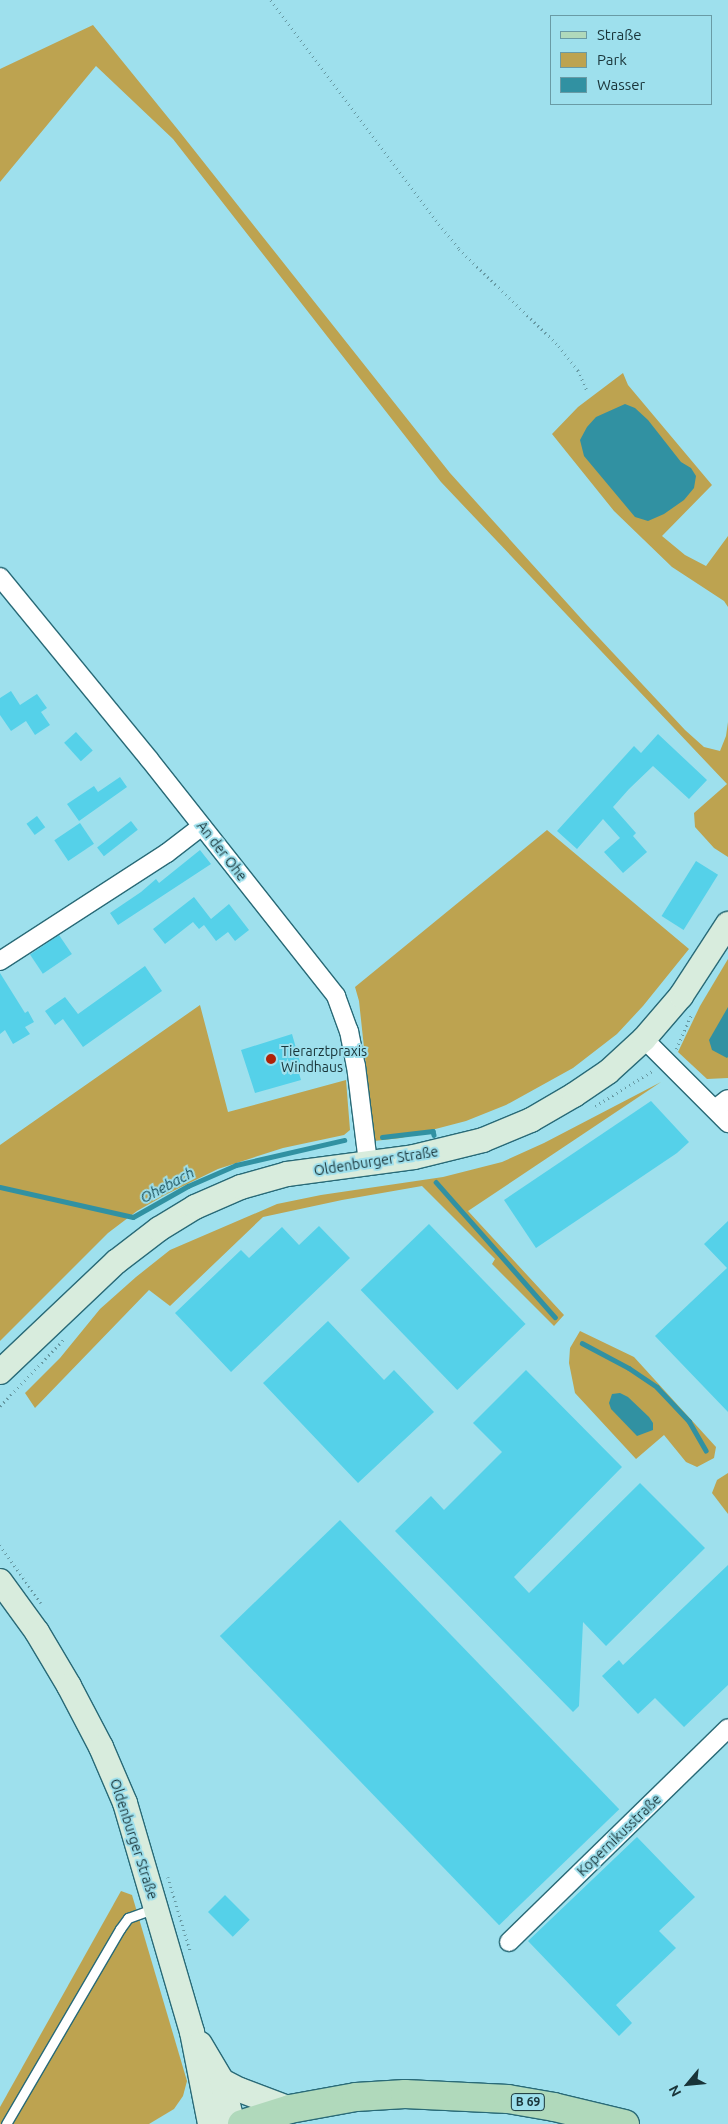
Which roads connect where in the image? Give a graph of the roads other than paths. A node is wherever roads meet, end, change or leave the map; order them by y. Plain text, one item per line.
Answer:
1 (0, 577) edge
2 (202, 826) junction
3 (728, 924) edge
4 (0, 961) edge
5 (644, 1039) junction
6 (721, 1104) edge
7 (728, 1123) edge
8 (368, 1162) junction
9 (0, 1372) edge
10 (0, 1581) edge
11 (728, 1728) edge
12 (156, 1908) junction
13 (509, 1942) dead end
14 (192, 2032) junction
15 (222, 2081) junction
16 (290, 2109) junction
17 (6, 2124) edge
18 (210, 2124) edge
19 (233, 2124) edge
20 (242, 2124) edge
21 (625, 2124) edge

1 - 2 street, An der Ohe
2 - 4 street
2 - 8 street, An der Ohe
3 - 5 main road, Oldenburger Straße
5 - 6 street
5 - 8 main road, Oldenburger Straße
6 - 7 street
8 - 9 main road, Oldenburger Straße
10 - 12 main road, Oldenburger Straße
11 - 13 street, Kopernikusstraße
12 - 14 main road, Oldenburger Straße
12 - 17 lane
14 - 15 main road, Oldenburger Straße
14 - 18 main road, Oldenburger Straße
15 - 16 main road
15 - 19 main road, Oldenburger Straße
16 - 20 main road, B 69
16 - 21 main road, B 69

